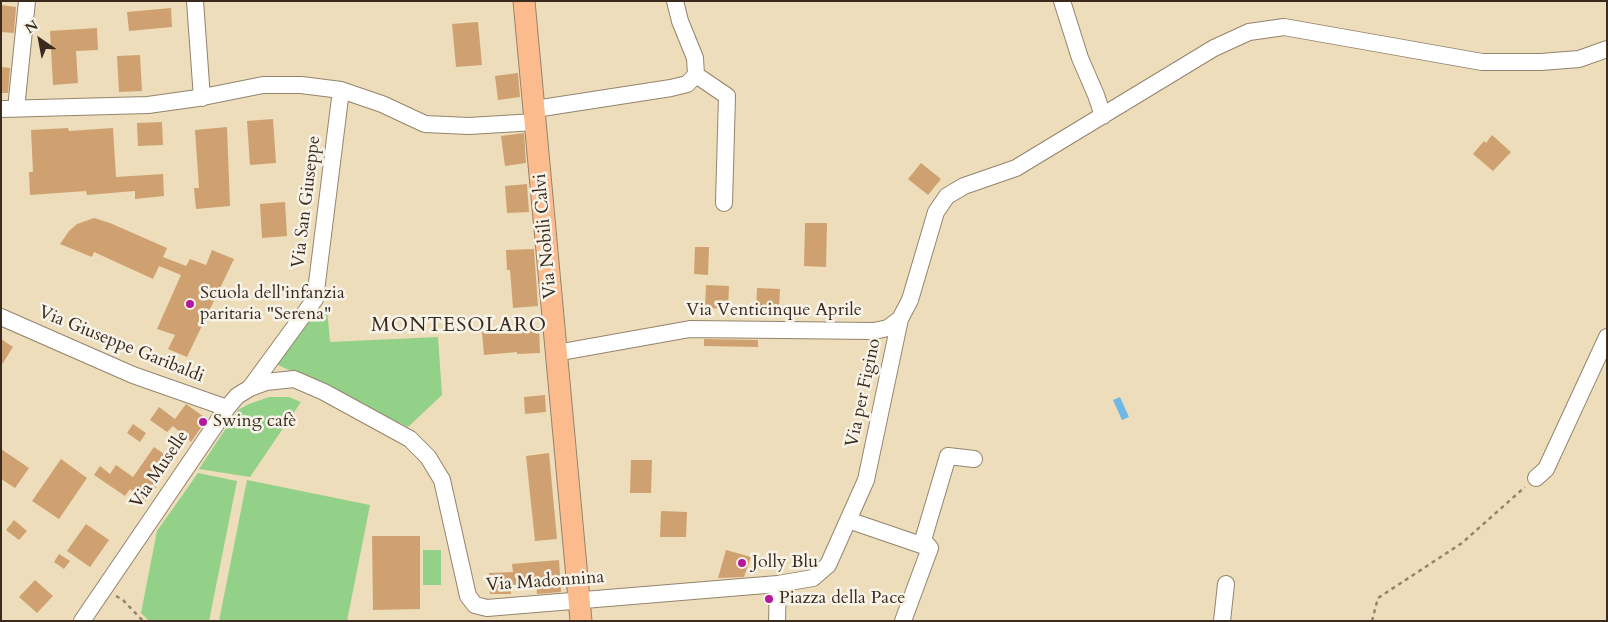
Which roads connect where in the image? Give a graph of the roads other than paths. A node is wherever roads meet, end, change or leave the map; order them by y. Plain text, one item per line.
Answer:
1 (27, 1) edge
2 (195, 1) edge
3 (524, 1) edge
4 (675, 1) edge
5 (1062, 1) edge
6 (1607, 49) edge
7 (696, 75) junction
8 (341, 90) junction
9 (202, 98) junction
10 (9, 109) edge
11 (535, 115) junction
12 (1103, 116) junction
13 (724, 203) dead end
14 (1, 317) edge
15 (900, 319) junction
16 (1607, 337) edge
17 (556, 353) junction
18 (250, 388) junction
19 (324, 392) joint
20 (227, 408) junction
21 (974, 459) dead end
22 (1536, 478) road end
23 (848, 520) junction
24 (930, 548) junction
25 (778, 584) junction
26 (1226, 584) dead end
27 (580, 610) edge
28 (82, 621) edge
29 (777, 621) edge
30 (903, 621) edge
31 (1222, 621) edge

1 - 10 street
2 - 9 street
3 - 11 main road, Via Nobili Calvi
4 - 7 street
5 - 12 street
6 - 12 street, Via per Figino
7 - 11 street
7 - 13 street
8 - 9 street
8 - 11 street
8 - 18 street, Via San Giuseppe
9 - 10 street
11 - 17 main road, Via Nobili Calvi
12 - 15 street, Via per Figino
14 - 20 street, Via Giuseppe Garibaldi
15 - 17 street, Via Venticinque Aprile
15 - 23 street, Via per Figino
16 - 22 street
17 - 27 main road, Via Nobili Calvi
18 - 19 street, Via Muselle
18 - 20 street, Via Muselle
19 - 27 street, Via Madonnina
20 - 28 street, Via Muselle
21 - 24 street
23 - 24 street
23 - 25 street, Via per Figino
24 - 30 street
25 - 27 street, Via Madonnina
25 - 29 street
26 - 31 street

